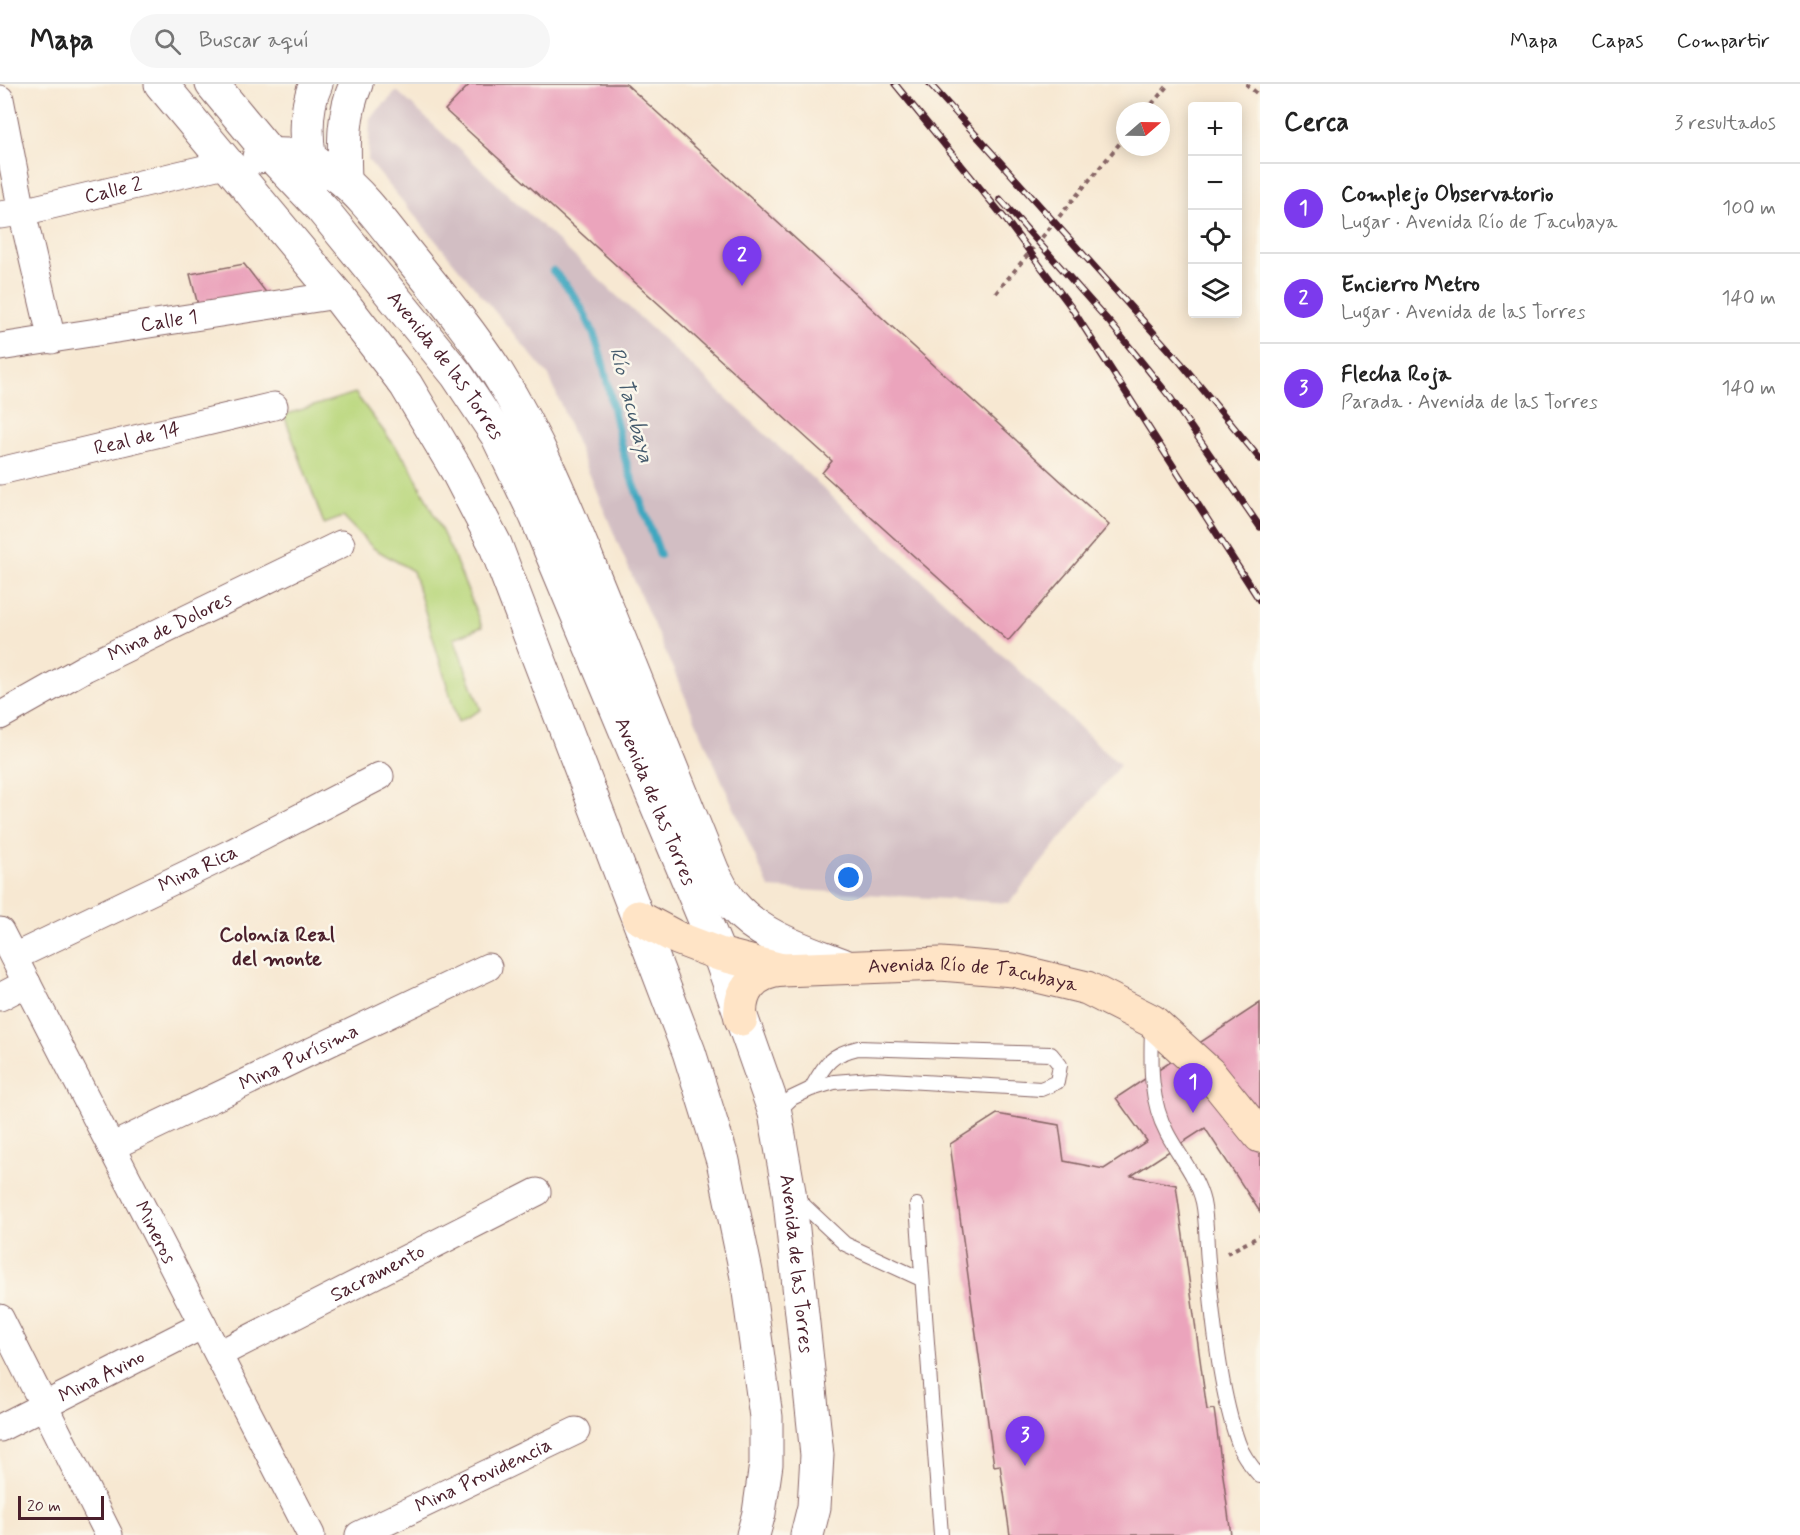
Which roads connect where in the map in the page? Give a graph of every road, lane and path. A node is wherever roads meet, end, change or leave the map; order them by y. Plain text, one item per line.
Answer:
1 (161, 84) edge
2 (212, 84) edge
3 (316, 84) edge
4 (356, 84) edge
5 (1169, 84) edge
6 (1246, 84) edge
7 (1260, 96) edge
8 (0, 99) edge
9 (1154, 102) edge
10 (1116, 148) edge
11 (270, 154) junction
12 (308, 157) junction
13 (225, 164) junction
14 (345, 181) junction
15 (322, 209) junction
16 (11, 214) edge
17 (996, 293) dead end
18 (337, 295) junction
19 (52, 340) junction
20 (0, 347) edge
21 (274, 406) dead end
22 (0, 471) edge
23 (342, 544) dead end
24 (0, 716) edge
25 (380, 776) dead end
26 (638, 917) junction
27 (0, 931) edge
28 (719, 954) junction
29 (14, 957) junction
30 (845, 966) junction
31 (488, 967) dead end
32 (782, 970) junction
33 (27, 983) junction
34 (0, 997) edge
35 (741, 1019) junction
36 (1152, 1021) junction
37 (811, 1089) junction
38 (775, 1113) junction
39 (1260, 1136) edge
40 (111, 1147) junction
41 (537, 1192) dead end
42 (789, 1192) junction
43 (917, 1205) dead end
44 (1260, 1236) edge
45 (1208, 1263) junction
46 (921, 1279) junction
47 (0, 1318) edge
48 (203, 1325) junction
49 (219, 1354) junction
50 (44, 1406) junction
51 (0, 1428) edge
52 (576, 1431) dead end
53 (1260, 1476) edge
54 (109, 1535) edge
55 (312, 1535) edge
56 (358, 1535) edge
57 (753, 1535) edge
58 (807, 1535) edge
59 (941, 1535) edge

1 - 13 street
2 - 11 street, Avenida de las Torres
3 - 12 street
4 - 14 street
5 - 9 path
6 - 7 path
8 - 16 street
10 - 17 path
11 - 12 street, Avenida de las Torres
11 - 13 street, Avenida de las Torres
11 - 15 street, Avenida de las Torres
12 - 14 street, Avenida de las Torres
12 - 15 street
13 - 16 street, Calle 2
13 - 18 street
14 - 30 street, Avenida de las Torres
15 - 28 street, Avenida de las Torres
16 - 19 street
18 - 19 street, Calle 1
18 - 26 street
19 - 20 street, Calle 1
21 - 22 street, Real de 14
23 - 24 street, Mina de Dolores
25 - 29 street, Mina Rica
26 - 28 main road, Avenida Río de Tacubaya
26 - 57 street
27 - 29 street, Mineros
28 - 32 main road, Avenida Río de Tacubaya
28 - 35 street, Avenida de las Torres
29 - 33 street, Mineros
30 - 32 main road, Avenida Río de Tacubaya
30 - 36 main road, Avenida Río de Tacubaya
31 - 40 street, Mina Purísima
32 - 35 main road
33 - 34 street
33 - 40 street, Mineros
35 - 38 street, Avenida de las Torres
36 - 39 main road, Avenida Río de Tacubaya
36 - 45 lane
37 - 37 lane
37 - 38 lane
38 - 42 street, Avenida de las Torres
40 - 48 street, Mineros
41 - 49 street, Sacramento
42 - 46 lane
42 - 58 street, Avenida de las Torres
43 - 46 lane
44 - 45 path
45 - 53 lane
46 - 59 lane
47 - 50 street
48 - 49 street, Mineros
48 - 50 street, Mina Avino
49 - 55 street, Mineros
50 - 51 street, Mina Avino
50 - 54 street
52 - 56 street, Mina Providencia

